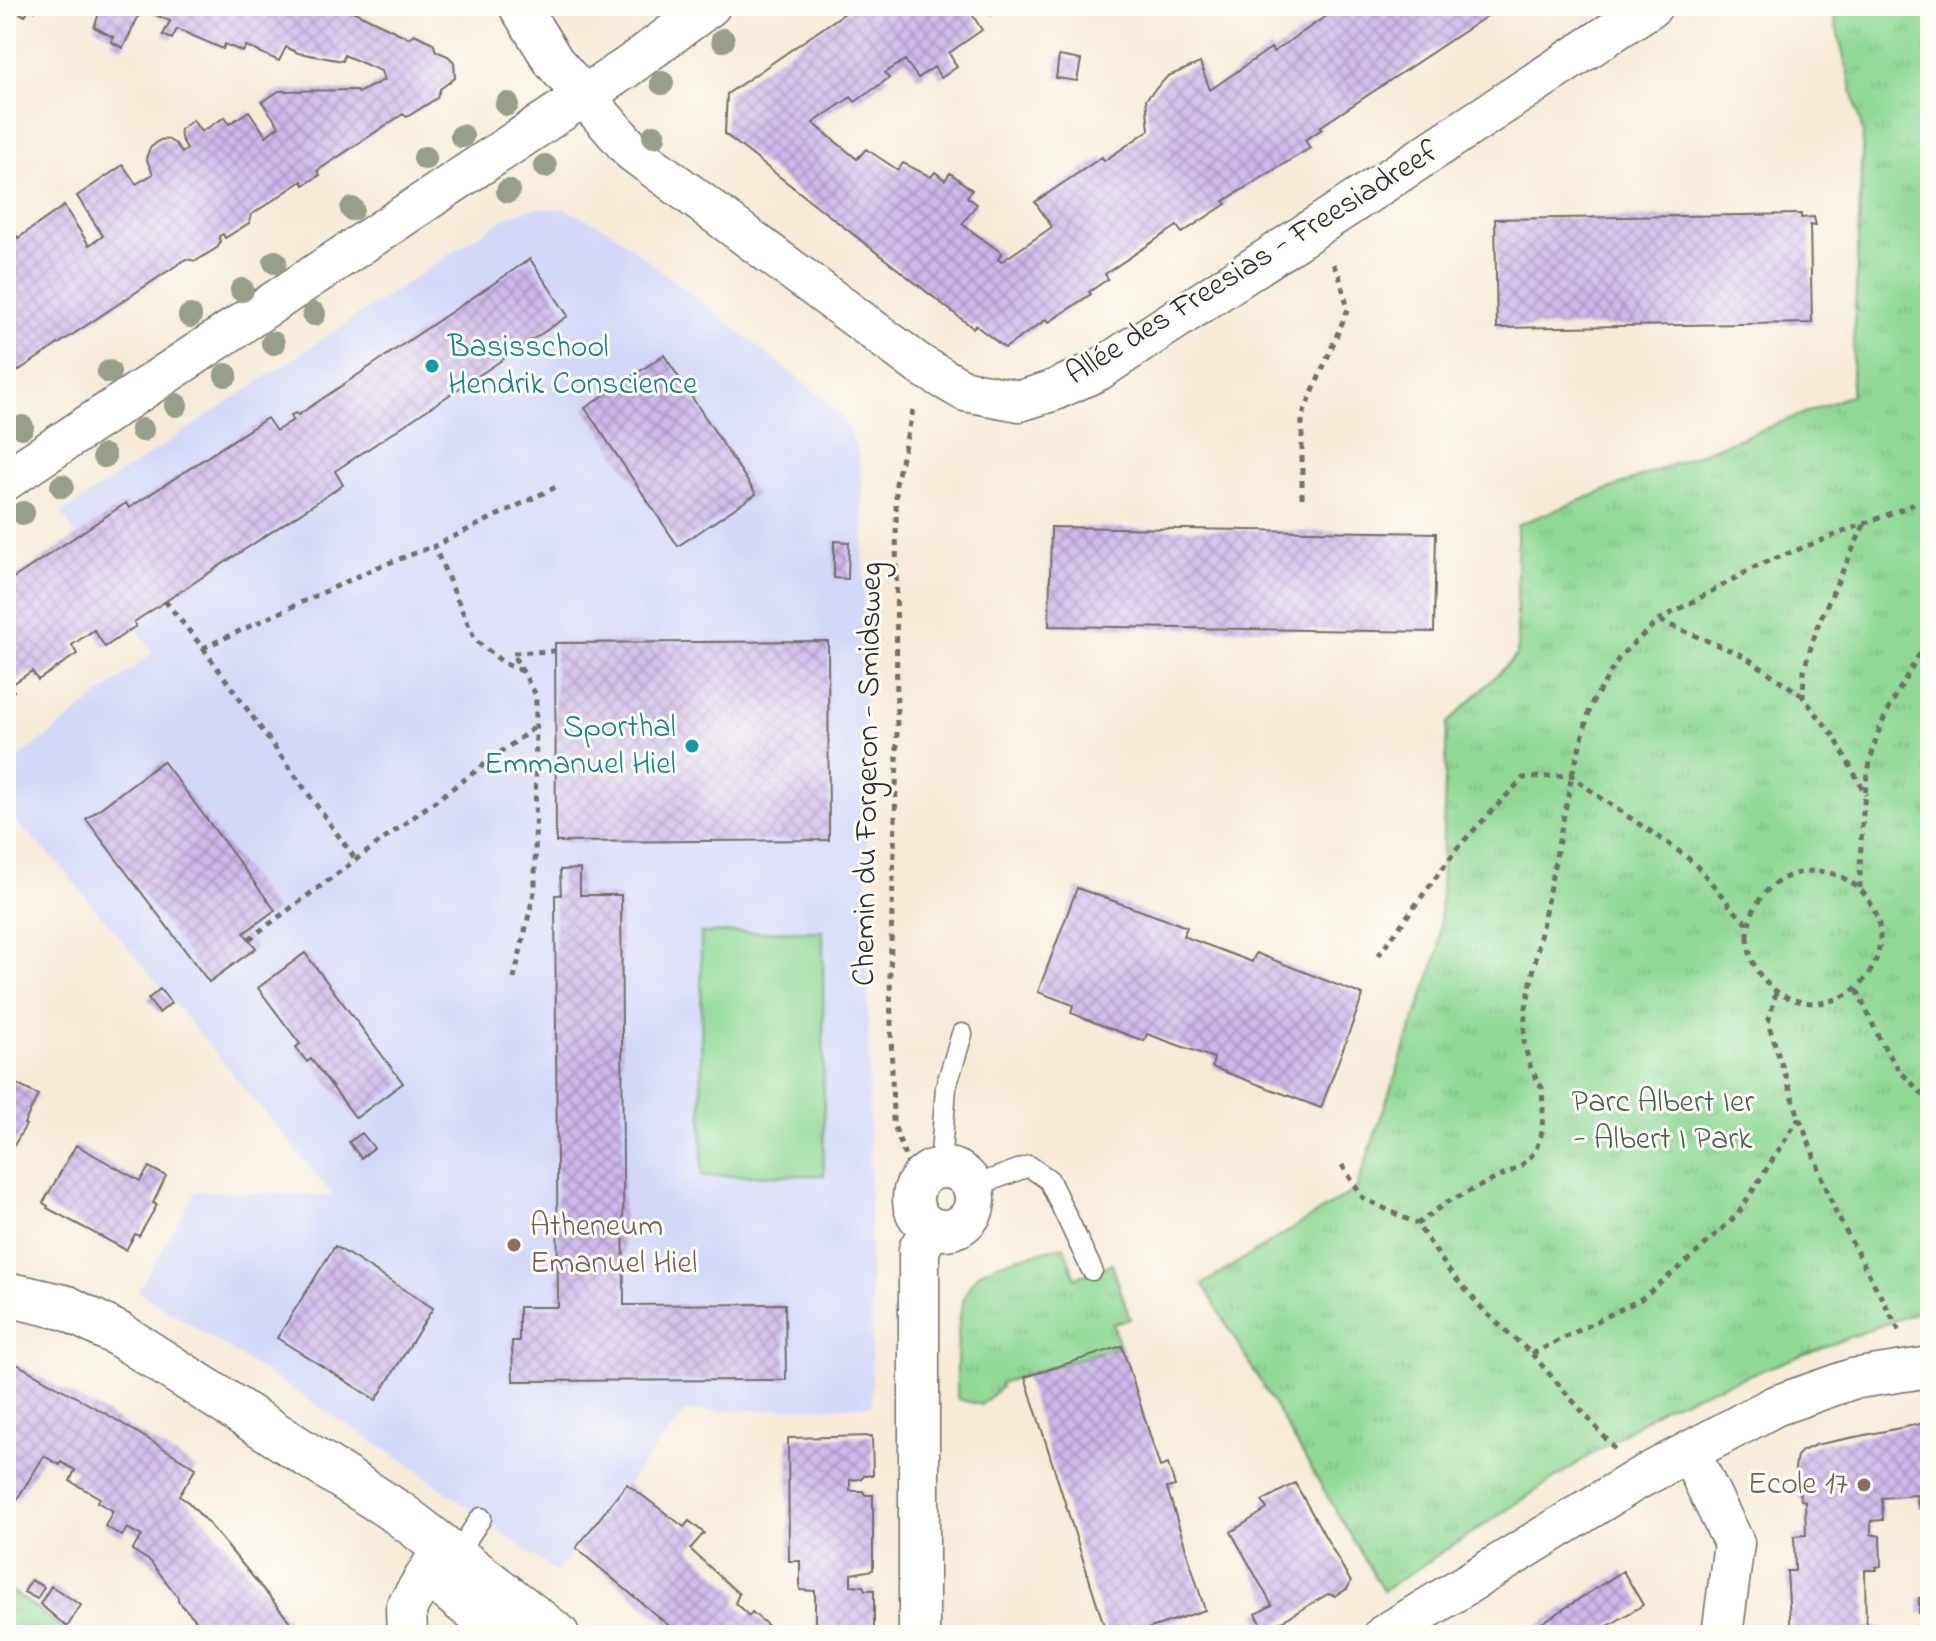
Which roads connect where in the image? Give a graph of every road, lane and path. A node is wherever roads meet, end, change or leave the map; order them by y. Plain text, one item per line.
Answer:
1 (710, 6) edge
2 (1652, 6) edge
3 (526, 8) edge
4 (583, 96) junction
5 (1313, 228) junction
6 (920, 365) junction
7 (6, 480) edge
8 (558, 486) dead end
9 (1302, 498) dead end
10 (1930, 498) edge
11 (1865, 524) junction
12 (434, 546) junction
13 (165, 601) dead end
14 (1659, 620) junction
15 (1930, 636) edge
16 (203, 648) junction
17 (555, 651) dead end
18 (523, 672) junction
19 (1803, 697) junction
20 (536, 726) junction
21 (1572, 775) junction
22 (1866, 795) junction
23 (356, 860) junction
24 (1860, 888) junction
25 (1748, 924) junction
26 (249, 939) dead end
27 (1378, 956) dead end
28 (514, 979) dead end
29 (1857, 990) junction
30 (1776, 993) junction
31 (962, 1034) dead end
32 (1930, 1102) edge
33 (1799, 1117) junction
34 (1342, 1165) dead end
35 (943, 1179) junction
36 (1417, 1224) junction
37 (931, 1228) junction
38 (1092, 1270) dead end
39 (13, 1293) edge
40 (1532, 1354) junction
41 (1925, 1367) edge
42 (1690, 1453) junction
43 (1636, 1480) junction
44 (481, 1518) dead end
45 (441, 1564) junction
46 (407, 1635) edge
47 (505, 1635) edge
48 (557, 1635) edge
49 (919, 1635) edge
50 (1384, 1635) edge
51 (1722, 1635) edge

1 - 4 street
2 - 5 street, Allée des Freesias - Freesiadreef
3 - 4 street, Allée des Freesias - Freesiadreef
4 - 6 street, Allée des Freesias - Freesiadreef
4 - 7 street
5 - 6 street, Allée des Freesias - Freesiadreef
5 - 9 path
6 - 35 path, Chemin du Forgeron - Smidsweg
8 - 12 path
10 - 11 path
11 - 14 path
11 - 19 path
12 - 16 path
12 - 18 path
13 - 16 path
14 - 19 path
14 - 21 path
15 - 22 path
16 - 23 path
17 - 18 path
18 - 20 path
19 - 22 path
20 - 23 path
20 - 28 path
21 - 25 path
21 - 27 path
21 - 36 path
22 - 24 path
23 - 26 path
24 - 25 path
24 - 29 path
25 - 30 path
29 - 30 path
29 - 32 path
30 - 33 path
31 - 35 lane
33 - 40 path
33 - 41 path
34 - 36 path
35 - 37 street
35 - 37 street
35 - 38 lane
36 - 40 path
37 - 49 street
39 - 45 street
40 - 43 path
41 - 42 street
42 - 43 street
42 - 51 street
43 - 50 street
44 - 45 lane
45 - 46 street
45 - 47 street
45 - 48 street

